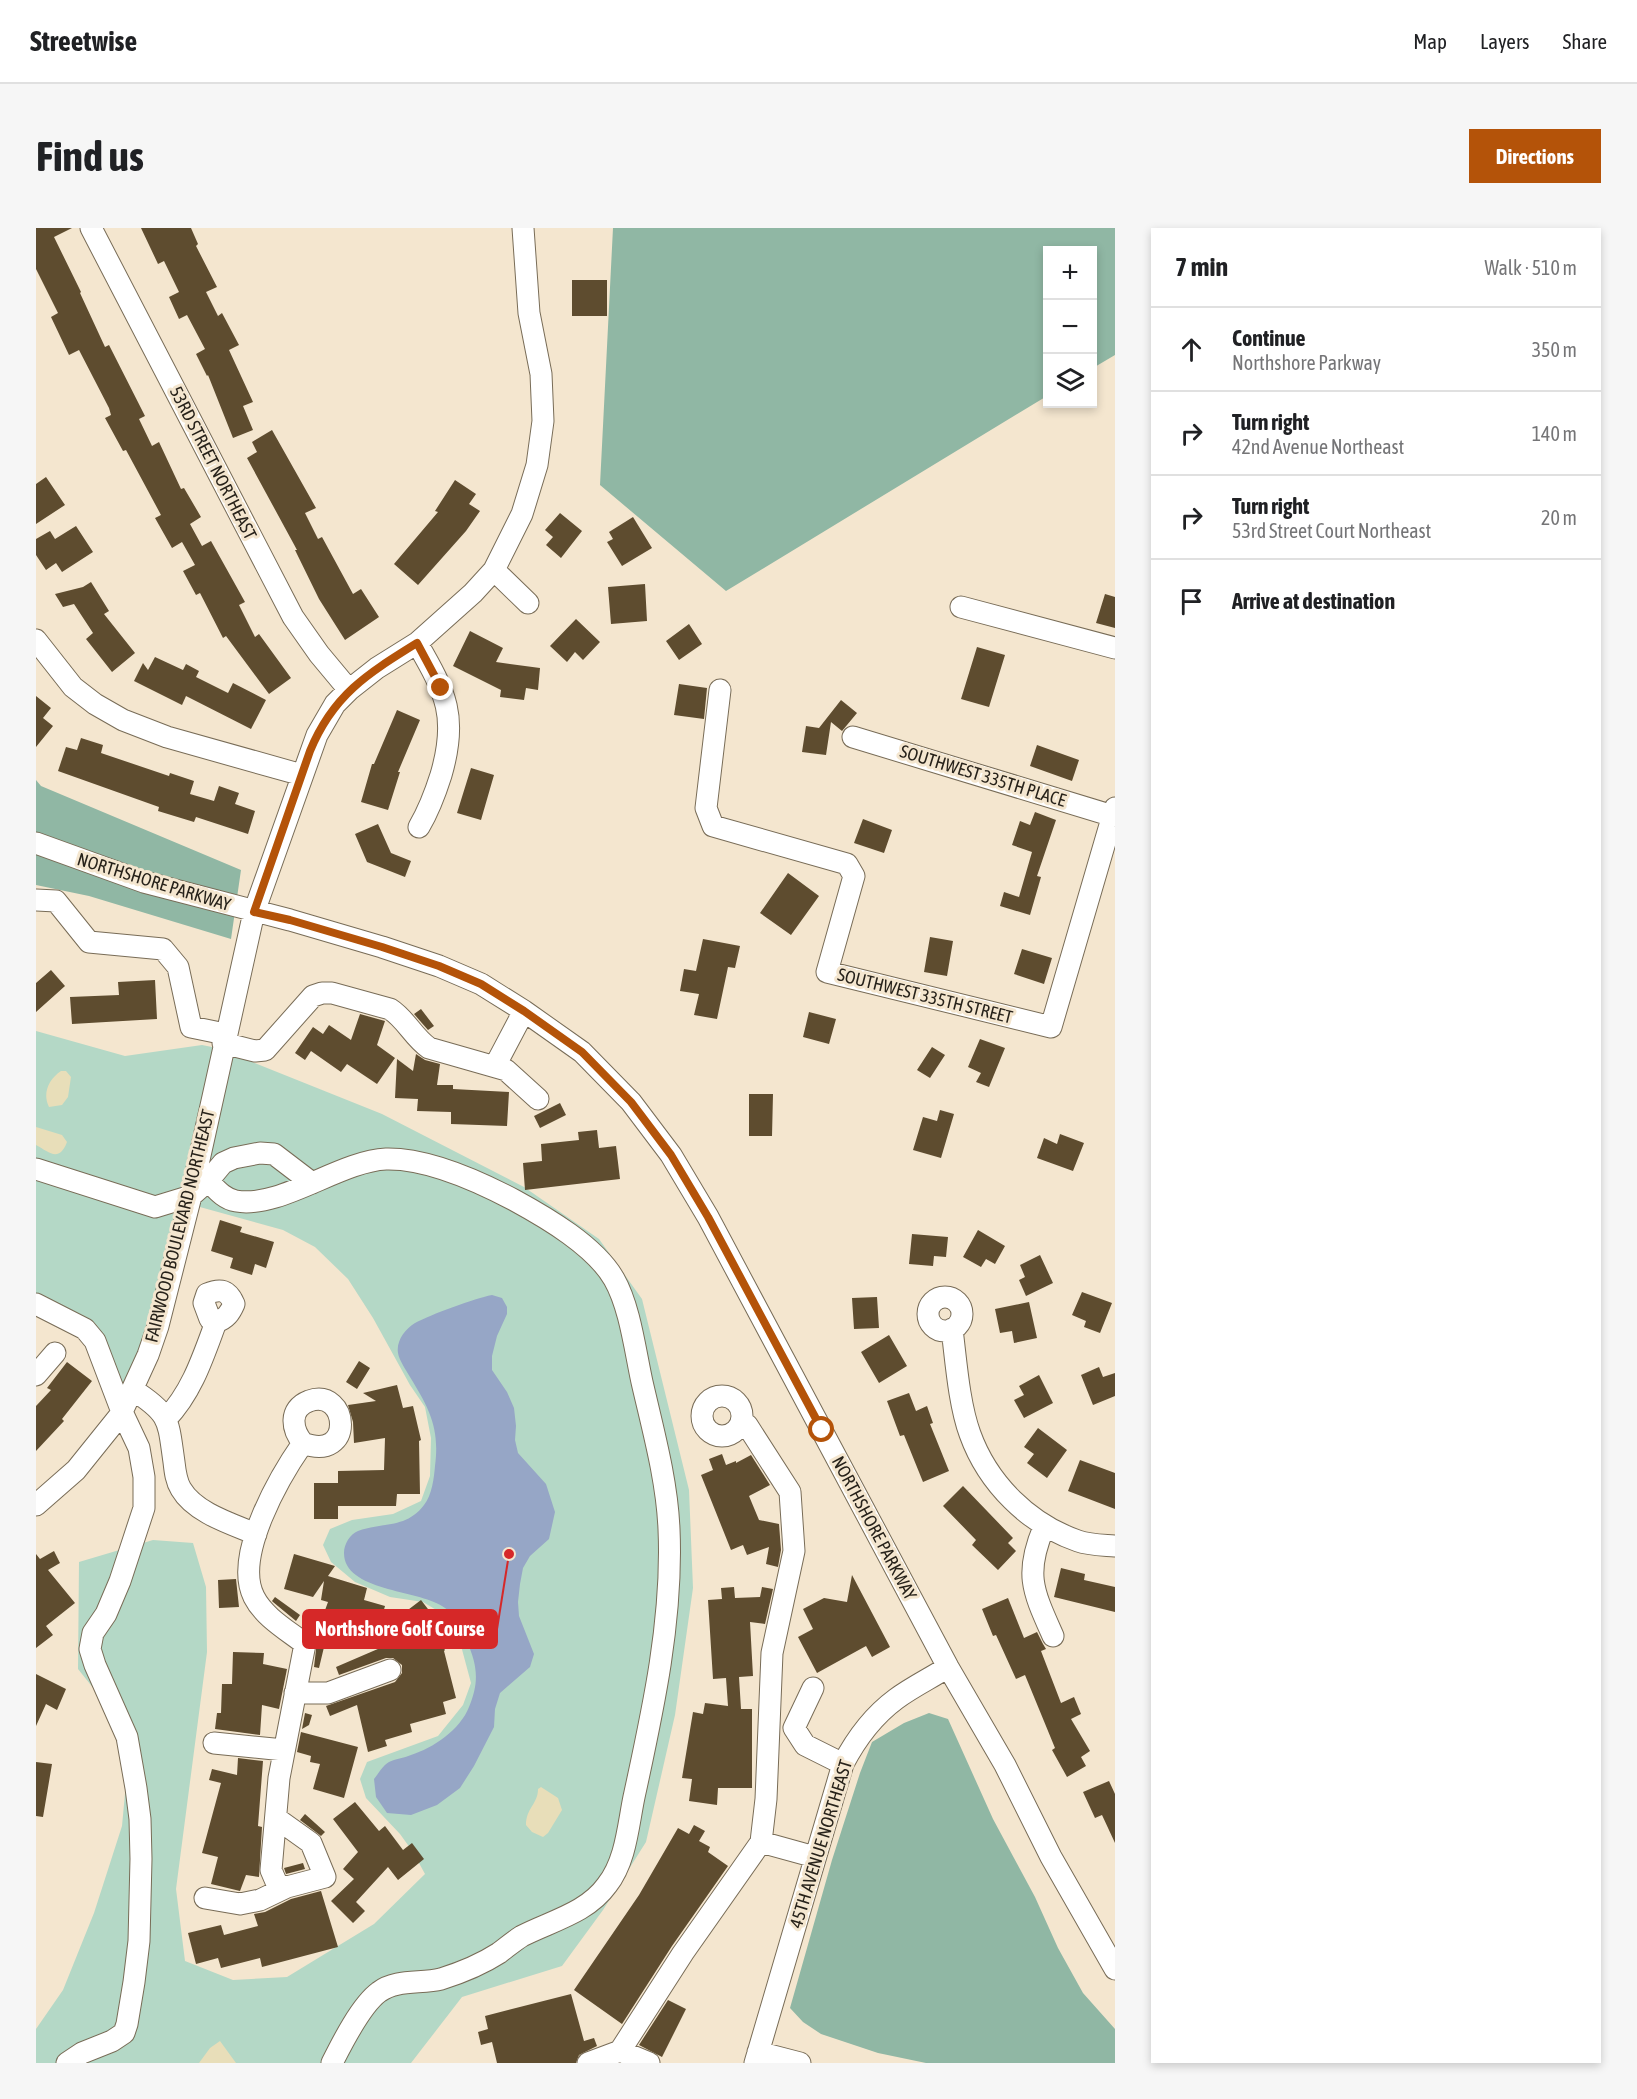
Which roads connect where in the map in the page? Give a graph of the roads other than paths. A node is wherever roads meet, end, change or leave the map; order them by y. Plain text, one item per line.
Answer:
1 (91, 228) edge
2 (523, 228) edge
3 (494, 570) junction
4 (528, 603) dead end
5 (961, 607) dead end
6 (36, 640) edge
7 (417, 643) junction
8 (1115, 648) edge
9 (349, 690) junction
10 (720, 690) dead end
11 (853, 736) dead end
12 (302, 775) junction
13 (1114, 812) edge
14 (419, 827) dead end
15 (36, 843) edge
16 (36, 900) edge
17 (254, 912) junction
18 (524, 1011) junction
19 (224, 1038) junction
20 (495, 1066) junction
21 (538, 1100) dead end
22 (36, 1169) edge
23 (208, 1181) junction
24 (312, 1182) junction
25 (191, 1196) junction
26 (36, 1304) edge
27 (216, 1322) dead end
28 (952, 1329) dead end
29 (55, 1353) dead end
30 (36, 1375) edge
31 (133, 1390) junction
32 (122, 1412) junction
33 (166, 1419) junction
34 (742, 1422) dead end
35 (303, 1443) dead end
36 (36, 1505) edge
37 (1044, 1527) junction
38 (256, 1534) junction
39 (1115, 1546) edge
40 (1053, 1636) dead end
41 (948, 1667) junction
42 (390, 1670) dead end
43 (813, 1688) dead end
44 (295, 1693) junction
45 (214, 1743) dead end
46 (284, 1750) junction
47 (843, 1764) junction
48 (276, 1818) junction
49 (761, 1842) junction
50 (815, 1857) junction
51 (287, 1887) junction
52 (205, 1898) dead end
53 (1115, 1969) edge
54 (620, 2051) junction
55 (756, 2057) edge
56 (68, 2063) edge
57 (332, 2063) edge
58 (588, 2063) edge
59 (649, 2063) edge
60 (800, 2063) edge

1 - 9 street, 53RD STREET NORTHEAST
2 - 3 street, FAIRWOOD BOULEVARD NORTHEAST
3 - 4 street
3 - 7 street, FAIRWOOD BOULEVARD NORTHEAST
5 - 8 street
6 - 12 street
7 - 9 street, FAIRWOOD BOULEVARD NORTHEAST
7 - 14 street
9 - 12 street, FAIRWOOD BOULEVARD NORTHEAST
10 - 13 street, SOUTHWEST 335TH STREET
11 - 13 street, SOUTHWEST 335TH PLACE
12 - 17 street, FAIRWOOD BOULEVARD NORTHEAST
15 - 17 street, NORTHSHORE PARKWAY
16 - 19 street
17 - 18 street, NORTHSHORE PARKWAY
17 - 19 street, FAIRWOOD BOULEVARD NORTHEAST
18 - 20 street
18 - 41 street, NORTHSHORE PARKWAY
19 - 20 street
19 - 25 street, FAIRWOOD BOULEVARD NORTHEAST
20 - 21 street
22 - 25 street
23 - 24 street
23 - 24 street
23 - 25 street
24 - 57 street
25 - 31 street, FAIRWOOD BOULEVARD NORTHEAST
26 - 32 street
27 - 33 street
28 - 37 street
29 - 30 street
31 - 32 street, FAIRWOOD BOULEVARD NORTHEAST
31 - 33 street
32 - 36 street, FAIRWOOD BOULEVARD NORTHEAST
32 - 56 street
33 - 38 street
34 - 49 street
35 - 38 street
37 - 39 street
37 - 40 street
38 - 44 street
41 - 47 street, 45TH AVENUE NORTHEAST
41 - 53 street, NORTHSHORE PARKWAY
42 - 44 street
43 - 47 street
44 - 46 street
45 - 46 street
46 - 48 street
47 - 50 street, 45TH AVENUE NORTHEAST
48 - 51 street
48 - 51 street
49 - 50 street
49 - 54 street
50 - 55 street, 45TH AVENUE NORTHEAST
51 - 52 street
54 - 58 street
54 - 59 street
55 - 60 street

